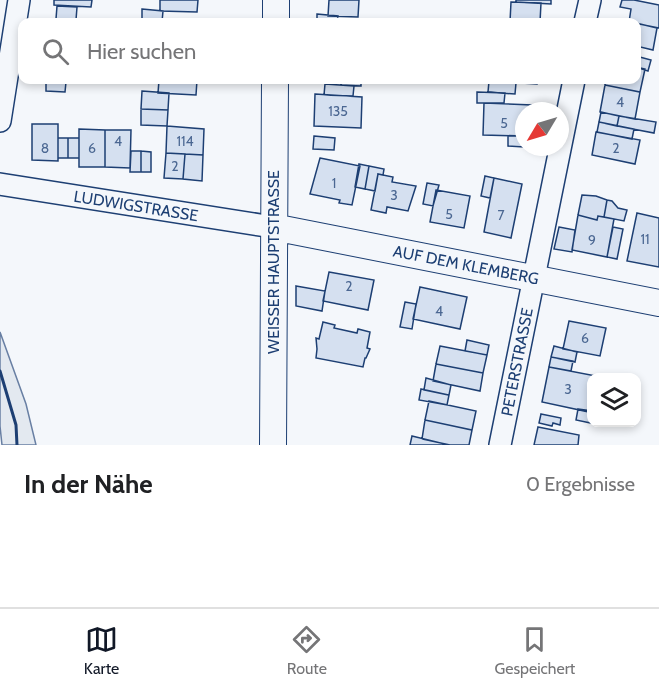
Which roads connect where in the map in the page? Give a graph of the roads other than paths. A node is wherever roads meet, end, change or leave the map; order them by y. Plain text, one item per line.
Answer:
1 (19, 0) edge
2 (276, 0) edge
3 (590, 0) edge
4 (276, 18) edge
5 (586, 18) edge
6 (275, 84) edge
7 (573, 84) edge
8 (0, 121) edge
9 (0, 184) edge
10 (273, 227) junction
11 (534, 279) junction
12 (659, 303) edge
13 (273, 445) edge
14 (500, 445) edge

1 - 8 street
2 - 4 street
3 - 5 street
6 - 10 street, WEISSER HAUPTSTRASSE
7 - 11 street, PETERSTRASSE
9 - 10 street, LUDWIGSTRASSE
10 - 11 street, AUF DEM KLEMBERG
10 - 13 street, WEISSER HAUPTSTRASSE
11 - 12 street, AUF DEM KLEMBERG
11 - 14 street, PETERSTRASSE

